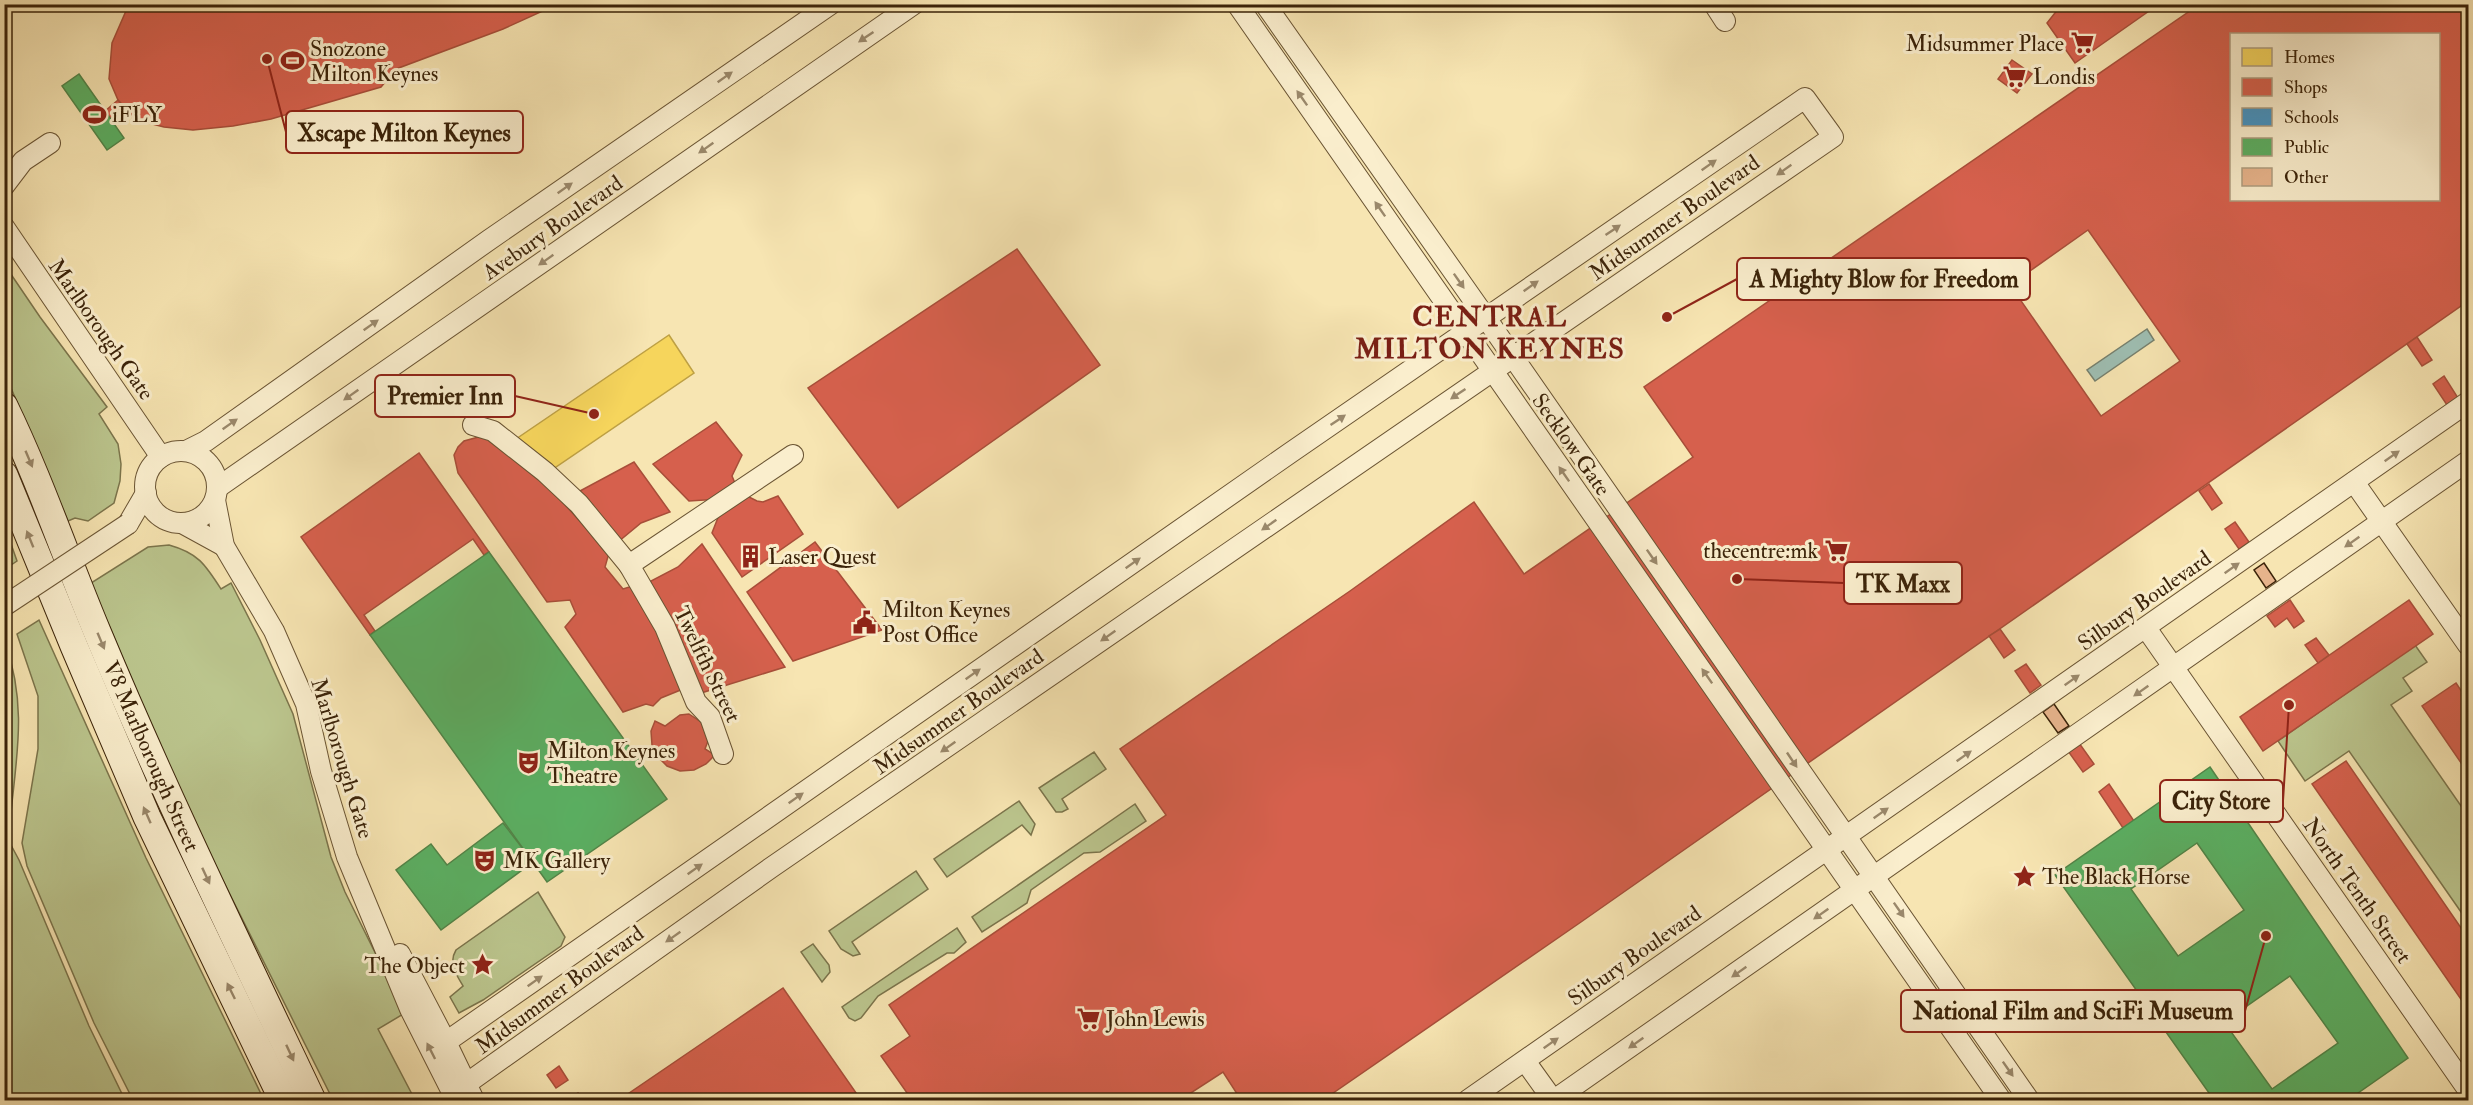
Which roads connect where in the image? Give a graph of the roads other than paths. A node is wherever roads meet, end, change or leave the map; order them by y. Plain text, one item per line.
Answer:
1 (831, 4) edge
2 (914, 4) edge
3 (1237, 4) edge
4 (1265, 4) edge
5 (1714, 4) edge
6 (1725, 21) dead end
7 (50, 143) dead end
8 (4, 186) edge
9 (4, 227) edge
10 (1486, 318) junction
11 (1466, 332) junction
12 (1512, 357) junction
13 (1492, 371) junction
14 (2469, 402) edge
15 (4, 406) edge
16 (473, 425) dead end
17 (186, 451) junction
18 (793, 455) dead end
19 (160, 457) junction
20 (2469, 461) edge
21 (4, 475) edge
22 (2354, 483) junction
23 (146, 493) junction
24 (216, 494) junction
25 (161, 517) junction
26 (2381, 522) junction
27 (182, 523) junction
28 (128, 524) junction
29 (224, 546) junction
30 (629, 565) junction
31 (4, 606) edge
32 (2146, 628) junction
33 (2469, 645) edge
34 (2174, 667) junction
35 (723, 754) dead end
36 (1847, 837) junction
37 (1828, 850) junction
38 (1875, 876) junction
39 (1856, 890) junction
40 (417, 1004) junction
41 (446, 1042) junction
42 (1525, 1060) junction
43 (2469, 1090) edge
44 (462, 1095) edge
45 (284, 1101) edge
46 (312, 1101) edge
47 (1468, 1101) edge
48 (1553, 1101) edge
49 (2001, 1101) edge
50 (2029, 1101) edge

17 -> 1 street, Avebury Boulevard
2 -> 24 street, Avebury Boulevard
11 -> 3 street, Secklow Gate
4 -> 10 street
5 - 6 street
7 - 8 street
9 - 19 street, Marlborough Gate
10 - 11 street, Midsummer Boulevard
10 - 12 street, Secklow Gate
10 -> 12 street, Midsummer Boulevard
11 - 13 street, Secklow Gate
41 -> 11 street, Midsummer Boulevard
12 - 13 street, Midsummer Boulevard
12 -> 36 street, Secklow Gate
37 -> 13 street, Secklow Gate
13 -> 44 street, Midsummer Boulevard
22 -> 14 street, Silbury Boulevard
15 -> 46 main road, V8 Marlborough Street
16 - 30 street, Twelfth Street
17 - 19 street
17 - 24 street
18 - 30 street
19 - 23 street
20 - 26 street
45 -> 21 main road, V8 Marlborough Street
22 - 26 street
32 -> 22 street, Silbury Boulevard
23 - 25 street
23 - 28 street
24 - 27 street
24 - 29 street, Marlborough Gate
25 - 27 street
25 - 28 street
26 - 33 street
26 -> 34 street
27 - 29 street
28 - 31 street, bridge
29 - 40 street, Marlborough Gate
30 - 35 street, Twelfth Street
32 - 34 street, North Tenth Street
36 -> 32 street, Silbury Boulevard
34 -> 38 street
34 - 43 street, North Tenth Street
36 - 37 street, Silbury Boulevard
36 - 38 street, Secklow Gate
37 - 39 street, Secklow Gate
42 -> 37 street, Silbury Boulevard
38 - 39 street
38 -> 50 street
39 -> 48 street
39 - 49 street
40 - 41 street, Marlborough Gate
44 -> 40 street, Marlborough Gate
41 - 44 street, Marlborough Gate
42 - 47 street, Silbury Boulevard
42 - 48 street

